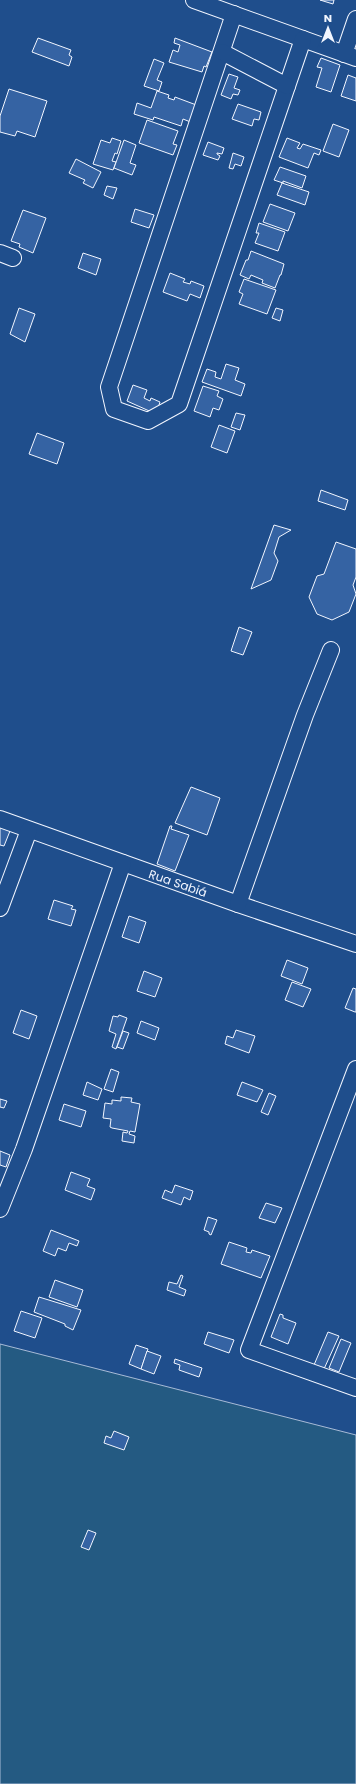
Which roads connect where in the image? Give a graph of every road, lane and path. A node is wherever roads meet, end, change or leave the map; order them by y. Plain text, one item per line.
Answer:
1 (194, 0) edge
2 (234, 14) junction
3 (356, 19) edge
4 (303, 39) junction
5 (222, 52) junction
6 (350, 56) edge
7 (287, 86) junction
8 (331, 650) dead end
9 (0, 819) edge
10 (29, 830) junction
11 (124, 864) junction
12 (238, 904) junction
13 (0, 908) edge
14 (356, 944) edge
15 (356, 1069) edge
16 (0, 1209) edge
17 (356, 1388) edge

1 - 2 street
2 - 4 street
2 - 5 street
3 - 6 street
4 - 6 street
4 - 7 street
5 - 7 street
5 - 7 street
8 - 12 street
9 - 10 street, Rua Sabiá
10 - 11 street, Rua Sabiá
10 - 13 street
11 - 12 street, Rua Sabiá
11 - 16 street
12 - 14 street, Rua Sabiá
15 - 17 street

